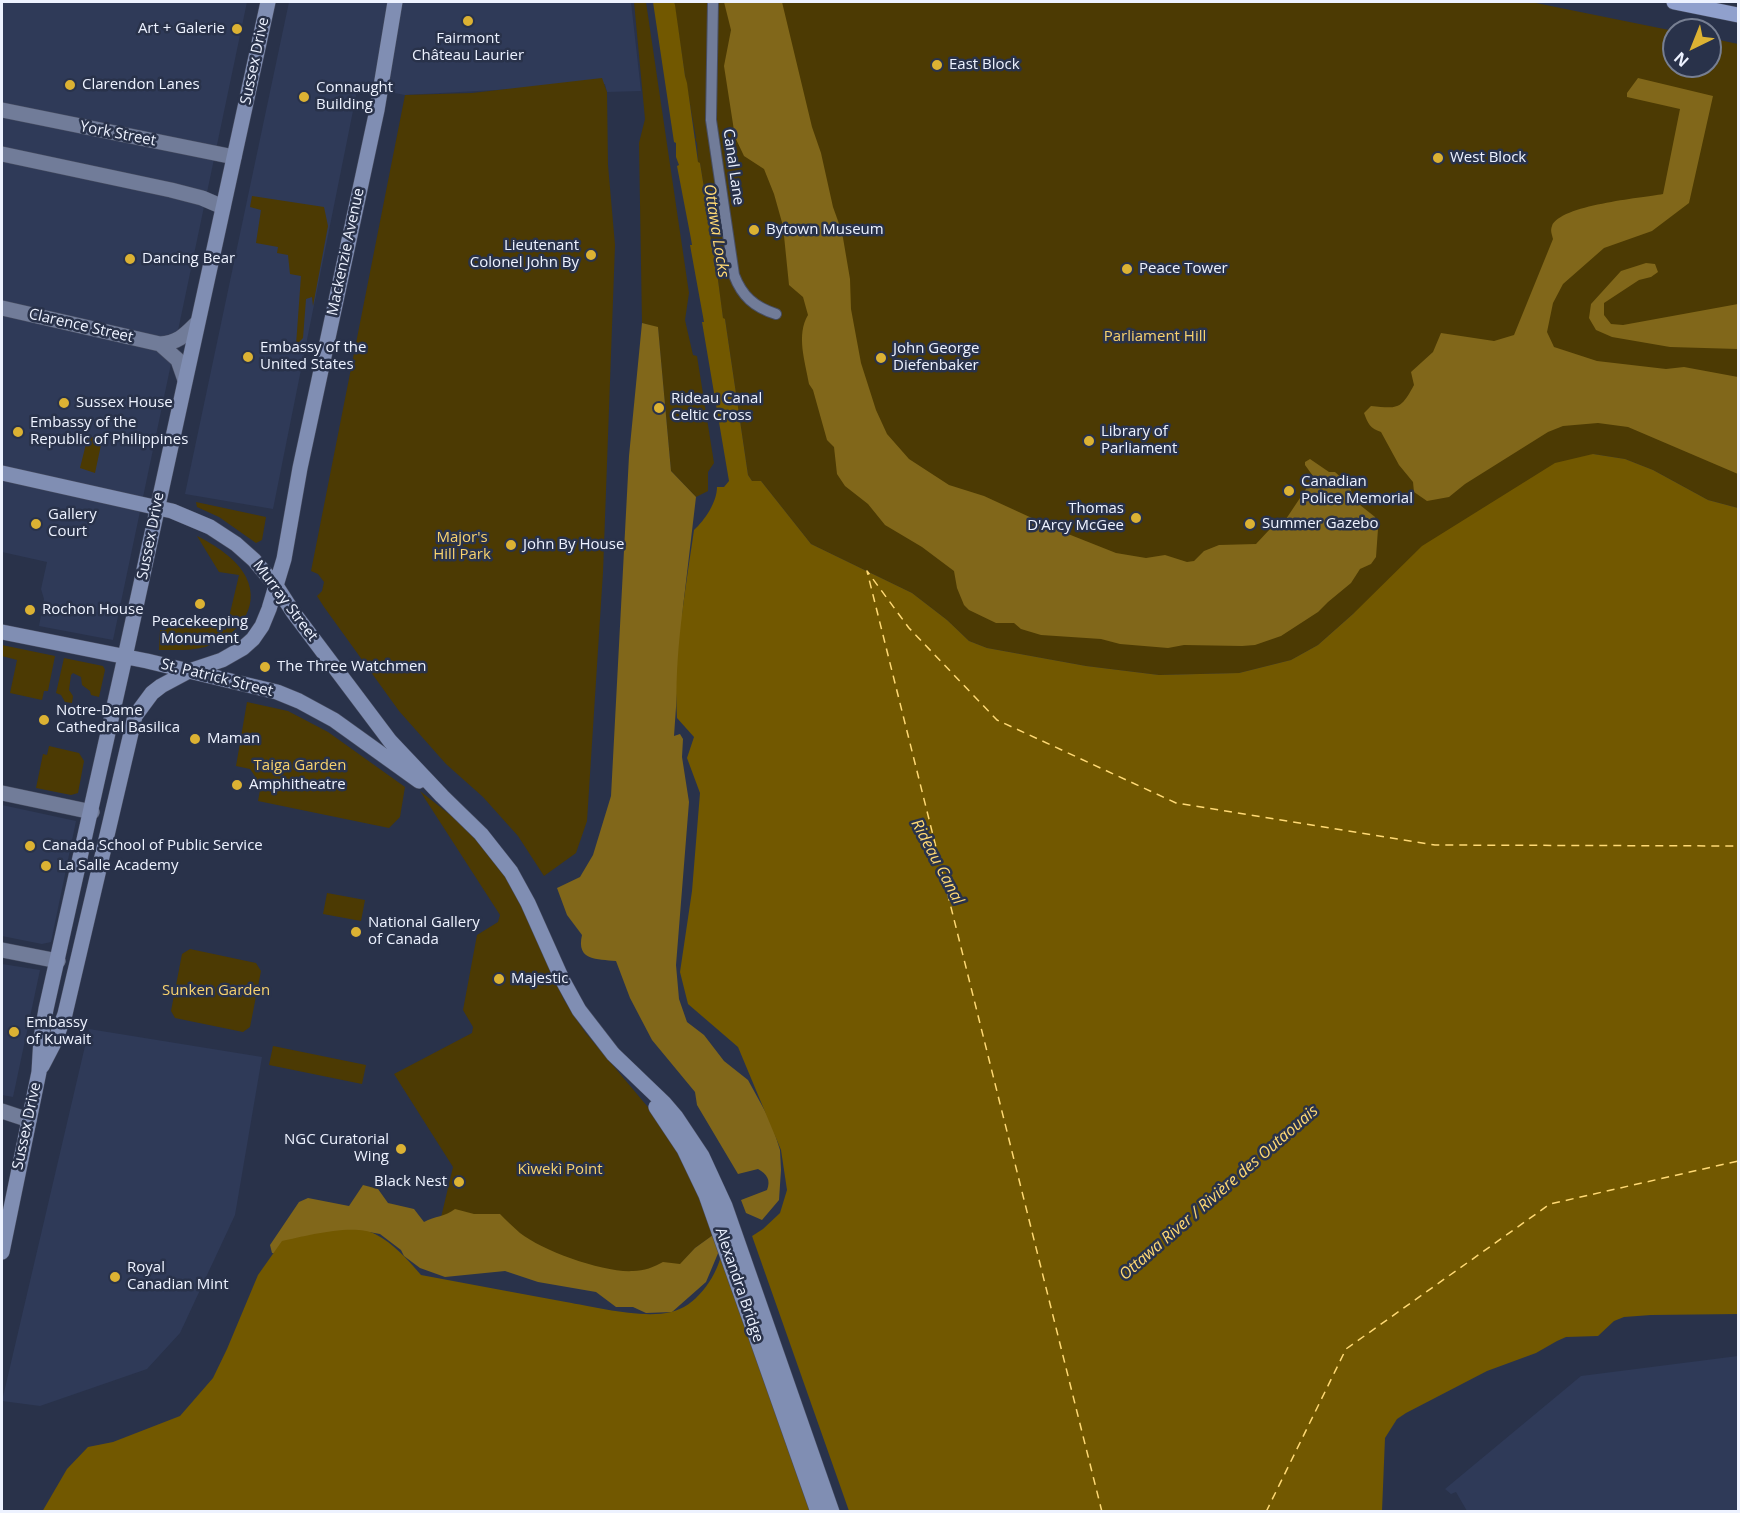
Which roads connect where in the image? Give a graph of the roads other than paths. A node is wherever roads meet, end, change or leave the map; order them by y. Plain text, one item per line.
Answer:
1 (268, 2) edge
2 (395, 2) edge
3 (713, 2) edge
4 (1674, 2) edge
5 (1738, 15) edge
6 (2, 110) edge
7 (2, 154) edge
8 (234, 157) junction
9 (223, 207) junction
10 (2, 308) edge
11 (776, 314) dead end
12 (197, 323) junction
13 (160, 344) junction
14 (185, 380) junction
15 (2, 472) edge
16 (157, 507) junction
17 (277, 587) junction
18 (2, 632) edge
19 (126, 657) junction
20 (189, 671) junction
21 (2, 794) edge
22 (442, 796) junction
23 (92, 812) junction
24 (2, 950) edge
25 (58, 962) junction
26 (39, 1072) junction
27 (2, 1112) edge
28 (29, 1120) junction
29 (718, 1208) junction
30 (2, 1252) edge
31 (818, 1512) edge
32 (832, 1512) edge

1 - 8 main road, Sussex Drive
2 - 17 main road, Mackenzie Avenue
3 - 11 street, Canal Lane
4 - 5 main road
6 - 8 street, York Street
7 - 9 street
8 - 9 main road, Sussex Drive
9 - 12 main road, Sussex Drive
10 - 13 street, Clarence Street
12 - 13 street
12 - 14 main road, Sussex Drive
13 - 14 street
14 - 16 main road, Sussex Drive
15 - 16 main road, Murray Street
16 - 17 main road, Murray Street
16 - 19 main road, Sussex Drive
17 - 20 main road, Mackenzie Avenue
17 - 22 main road, Murray Street
18 - 19 main road, St. Patrick Street
19 - 20 main road, St. Patrick Street
19 - 23 main road, Sussex Drive
20 - 22 main road, St. Patrick Street
20 - 26 main road, Sussex Drive
21 - 23 street
22 - 29 main road, Alexandra Bridge
23 - 25 main road, Sussex Drive
24 - 25 street
25 - 26 main road, Sussex Drive
26 - 28 main road, Sussex Drive
27 - 28 street
28 - 30 main road, Sussex Drive
29 - 31 main road, Alexandra Bridge
29 - 32 main road

